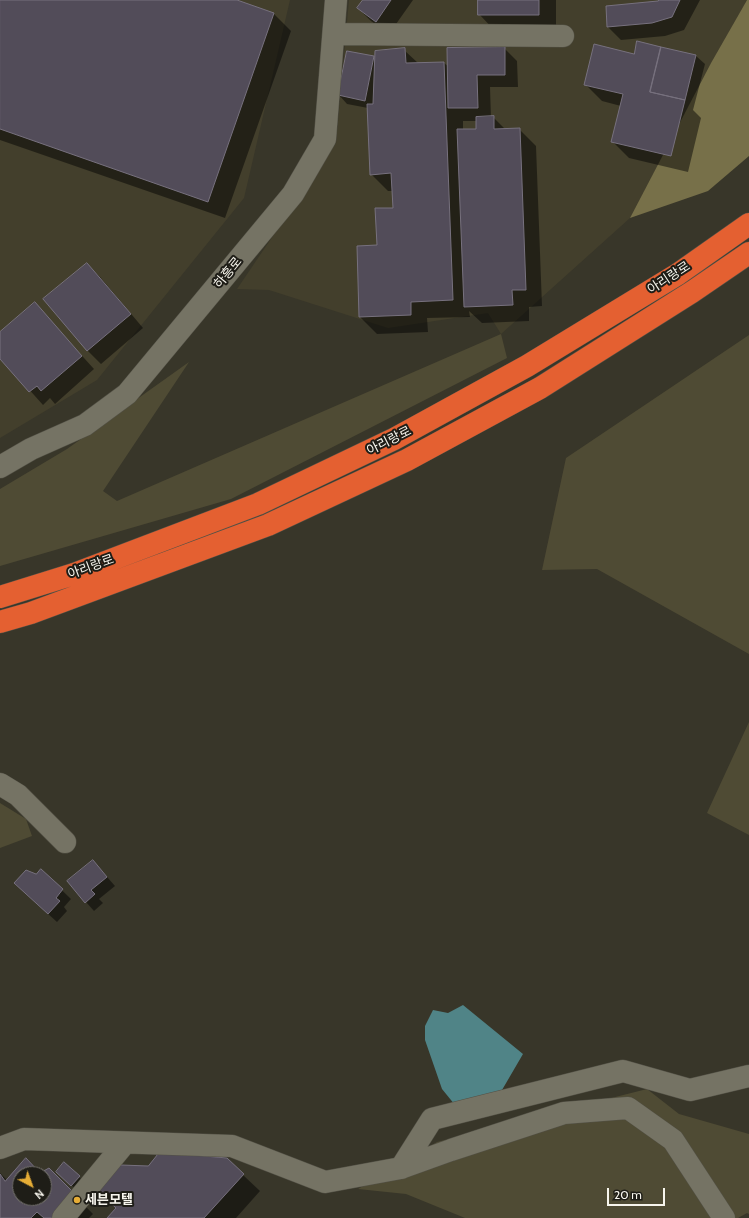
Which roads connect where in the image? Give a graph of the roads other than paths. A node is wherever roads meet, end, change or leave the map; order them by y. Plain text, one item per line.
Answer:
1 (336, 0) edge
2 (334, 34) junction
3 (563, 36) dead end
4 (749, 224) edge
5 (749, 252) edge
6 (0, 467) edge
7 (0, 597) edge
8 (0, 622) edge
9 (0, 784) edge
10 (65, 842) dead end
11 (749, 1076) edge
12 (125, 1142) junction
13 (0, 1148) edge
14 (401, 1168) junction
15 (63, 1218) edge
16 (724, 1218) edge

1 - 2 street, 하흥로
2 - 3 street
2 - 6 street, 하흥로
4 - 7 highway, 아리랑로
5 - 8 highway, 아리랑로
9 - 10 street
11 - 14 street
12 - 13 street
12 - 14 street
12 - 15 street
14 - 16 street

